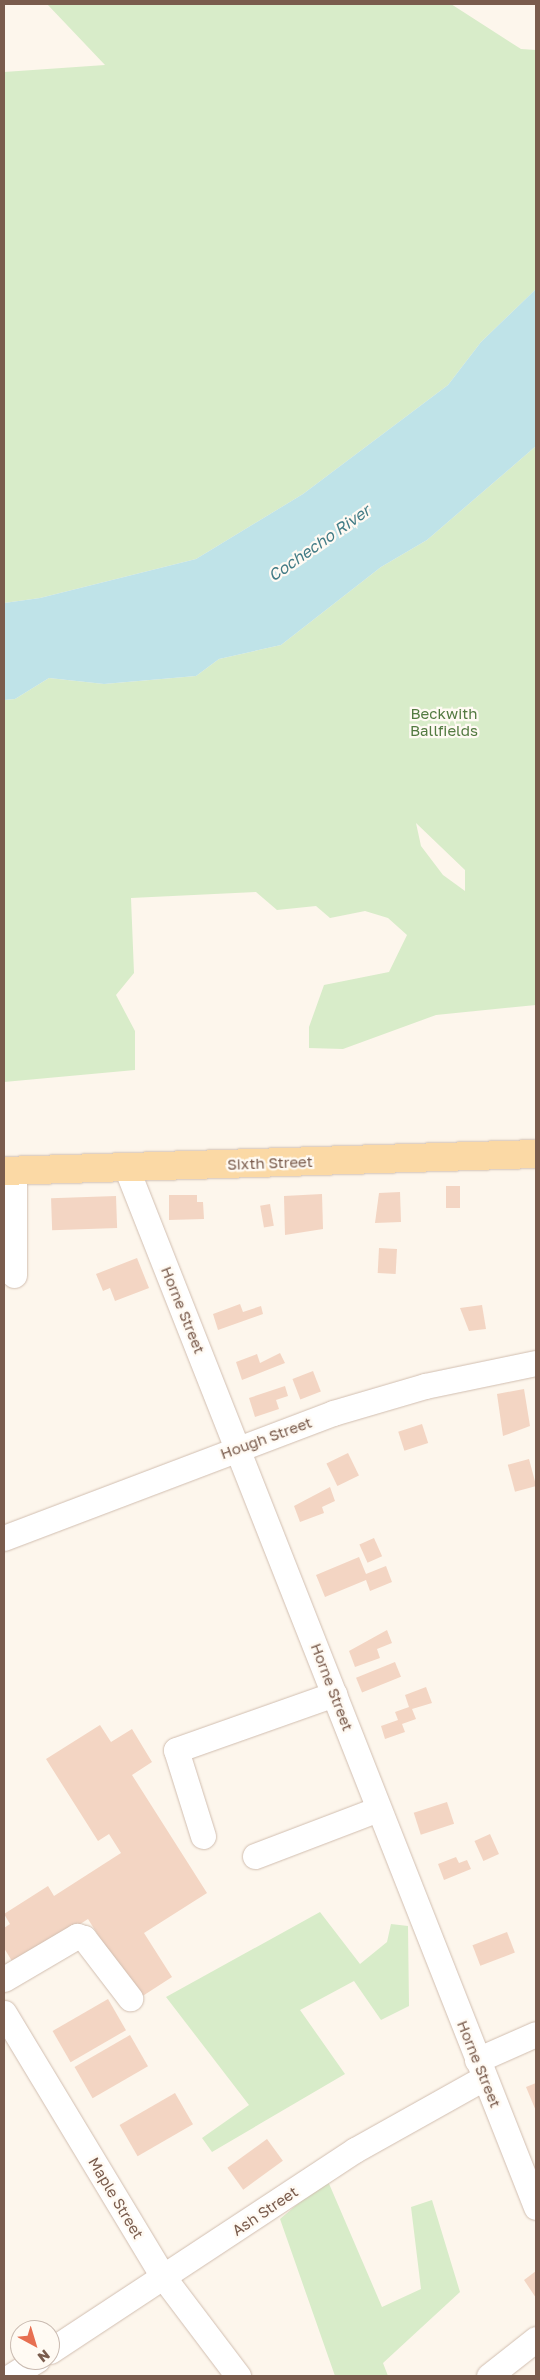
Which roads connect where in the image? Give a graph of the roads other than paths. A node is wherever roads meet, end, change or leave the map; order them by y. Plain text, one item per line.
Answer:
1 (536, 1154) edge
2 (126, 1167) junction
3 (9, 1171) edge
4 (14, 1275) dead end
5 (536, 1363) edge
6 (239, 1447) junction
7 (4, 1538) edge
8 (334, 1694) junction
9 (378, 1809) junction
10 (202, 1836) dead end
11 (255, 1856) dead end
12 (4, 1979) edge
13 (130, 1998) dead end
14 (4, 2013) edge
15 (536, 2034) edge
16 (481, 2069) junction
17 (536, 2207) edge
18 (164, 2278) junction
19 (536, 2339) edge
20 (60, 2345) edge
21 (238, 2376) edge
22 (489, 2376) edge

1 - 2 main road, Sixth Street
2 - 3 main road, Sixth Street
2 - 6 street, Horne Street
3 - 4 street
5 - 6 street, Hough Street
6 - 7 street, Hough Street
6 - 8 street, Horne Street
8 - 9 street, Horne Street
8 - 10 street
9 - 11 street
9 - 16 street, Horne Street
12 - 13 street
14 - 18 street, Maple Street
15 - 16 street, Ash Street
16 - 17 street, Horne Street
16 - 18 street, Ash Street
18 - 20 street, Ash Street
18 - 21 street, Maple Street
19 - 22 street

